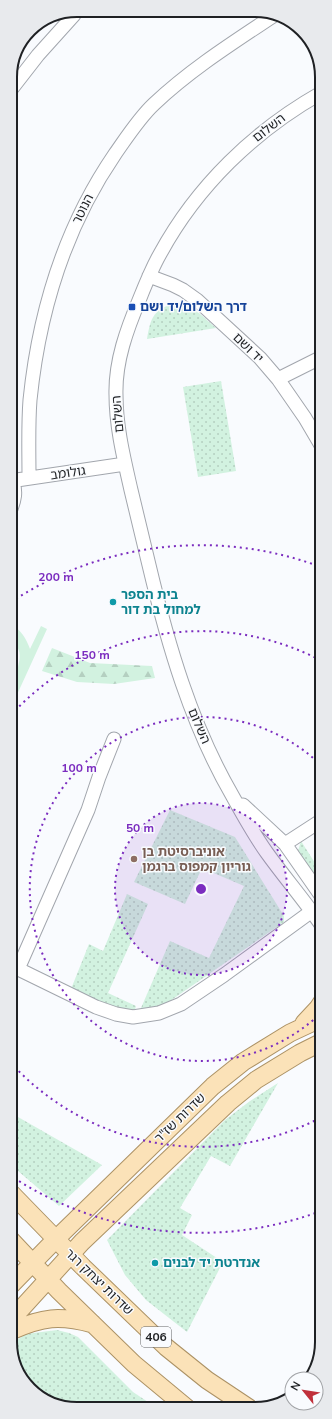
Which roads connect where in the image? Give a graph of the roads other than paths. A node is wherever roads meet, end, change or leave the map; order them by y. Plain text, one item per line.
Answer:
1 (72, 17) edge
2 (269, 19) edge
3 (17, 82) edge
4 (315, 97) edge
5 (150, 276) junction
6 (315, 360) edge
7 (278, 379) junction
8 (315, 435) edge
9 (125, 464) junction
10 (29, 478) junction
11 (17, 480) edge
12 (114, 739) dead end
13 (231, 794) junction
14 (315, 825) edge
15 (285, 844) junction
16 (315, 887) edge
17 (312, 911) junction
18 (315, 916) edge
19 (17, 961) edge
20 (17, 968) edge
21 (315, 1011) edge
22 (315, 1021) edge
23 (299, 1028) junction
24 (315, 1045) edge
25 (17, 1200) edge
26 (56, 1239) junction
27 (17, 1246) edge
28 (70, 1255) junction
29 (33, 1263) junction
30 (17, 1279) edge
31 (49, 1280) junction
32 (17, 1314) edge
33 (93, 1324) junction
34 (17, 1328) edge
35 (180, 1402) edge
36 (241, 1402) edge

1 - 3 street
2 - 10 street, הנוטר
4 - 5 street, השלום
5 - 7 street, יד ושם
5 - 9 street, השלום
6 - 7 street
7 - 8 street, יד ושם
9 - 10 street, גולומב
9 - 13 street, השלום
10 - 11 street, גולומב
12 - 19 street
13 - 15 street, השלום
13 - 17 street, השלום
14 - 15 street
15 - 16 street, השלום
17 - 18 street, השלום
17 - 20 street
21 - 23 main road
22 - 23 main road, שדרות שז"ר
23 - 26 main road, שדרות שז"ר
24 - 28 main road, שדרות שז"ר
25 - 26 main road, שדרות יצחק רגר / 406
26 - 28 main road, שדרות יצחק רגר / 406
26 - 29 main road, שדרות שז"ר
27 - 29 main road, 406
28 - 31 main road, שדרות שז"ר
28 - 36 main road, שדרות יצחק רגר / 406
29 - 30 main road, שדרות שז"ר
29 - 31 main road, 406
31 - 32 main road, שדרות שז"ר
31 - 33 main road, 406
33 - 34 main road
33 - 35 main road, 406

